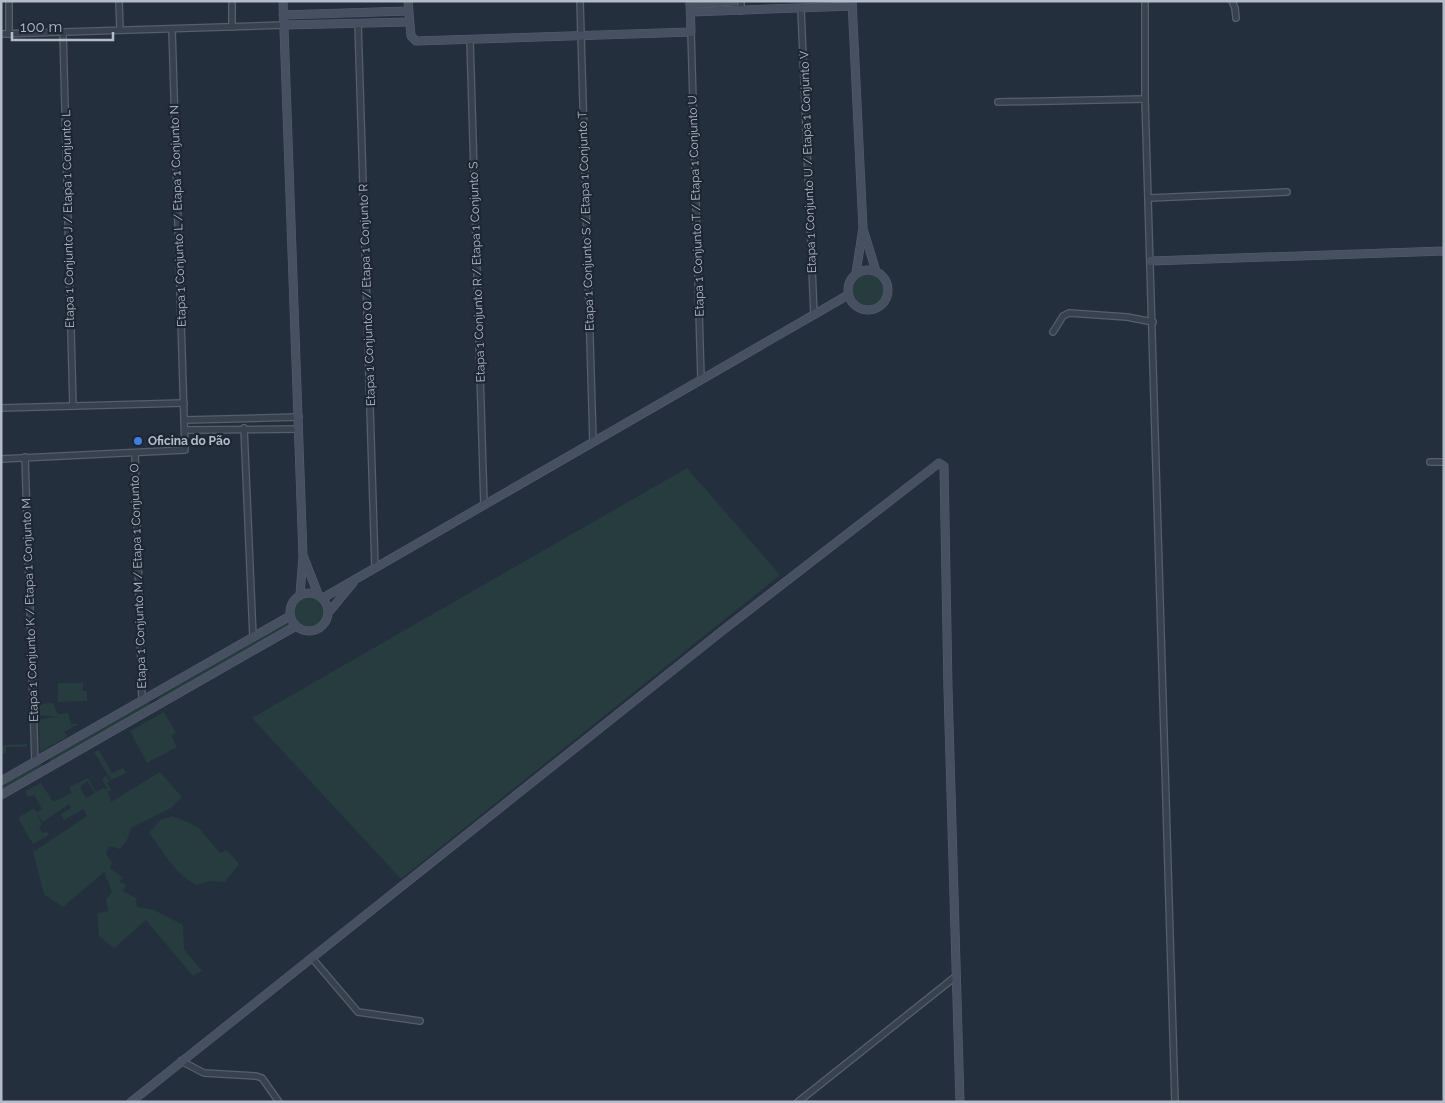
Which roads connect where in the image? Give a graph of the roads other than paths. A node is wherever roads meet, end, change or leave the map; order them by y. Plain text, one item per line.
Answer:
1 (9, 1) edge
2 (119, 1) edge
3 (232, 1) edge
4 (283, 1) edge
5 (408, 1) edge
6 (580, 1) edge
7 (734, 1) edge
8 (741, 1) edge
9 (1145, 1) edge
10 (1232, 1) edge
11 (852, 4) edge
12 (690, 6) edge
13 (801, 9) junction
14 (741, 11) junction
15 (408, 12) junction
16 (283, 15) junction
17 (1236, 18) dead end
18 (408, 22) junction
19 (358, 23) junction
20 (284, 25) junction
21 (232, 27) junction
22 (172, 29) junction
23 (120, 30) junction
24 (63, 32) junction
25 (691, 32) junction
26 (1, 34) edge
27 (9, 34) junction
28 (580, 37) junction
29 (470, 40) junction
30 (1145, 99) junction
31 (998, 102) dead end
32 (1287, 192) dead end
33 (1149, 198) junction
34 (863, 228) junction
35 (1444, 251) edge
36 (1150, 261) junction
37 (876, 271) junction
38 (856, 273) junction
39 (848, 295) junction
40 (814, 315) junction
41 (1153, 322) junction
42 (1054, 332) dead end
43 (701, 379) junction
44 (184, 403) junction
45 (72, 406) junction
46 (1, 408) edge
47 (299, 417) junction
48 (185, 420) junction
49 (244, 428) junction
50 (299, 429) junction
51 (186, 430) junction
52 (594, 441) junction
53 (135, 453) junction
54 (25, 457) junction
55 (1, 459) edge
56 (1430, 462) dead end
57 (1444, 462) edge
58 (484, 505) junction
59 (304, 556) junction
60 (375, 567) junction
61 (354, 581) junction
62 (300, 595) junction
63 (320, 596) junction
64 (329, 612) junction
65 (290, 616) junction
66 (296, 626) junction
67 (253, 637) junction
68 (151, 695) junction
69 (142, 700) junction
70 (157, 706) junction
71 (44, 758) junction
72 (35, 762) junction
73 (49, 767) junction
74 (1, 781) edge
75 (1, 795) edge
76 (312, 958) junction
77 (955, 977) junction
78 (420, 1021) dead end
79 (181, 1061) junction
80 (131, 1102) edge
81 (279, 1102) edge
82 (798, 1102) edge
83 (960, 1102) edge
84 (1175, 1102) edge

1 - 27 street
2 - 23 street
3 - 21 street
4 - 16 street
5 - 15 street
6 - 28 street, Etapa 1 Conjunto S / Etapa 1 Conjunto T
7 - 12 street
8 - 14 street
9 - 30 street
10 - 17 street
11 - 13 street
11 - 34 street
12 - 14 street
12 - 25 street
13 - 14 street
13 - 40 street, Etapa 1 Conjunto U / Etapa 1 Conjunto V
15 - 16 street
15 - 18 street
16 - 20 street
18 - 19 street
18 - 29 street
19 - 20 street
19 - 60 street, Etapa 1 Conjunto Q / Etapa 1 Conjunto R
20 - 21 street
20 - 47 street
21 - 22 street
22 - 23 street
22 - 44 street, Etapa 1 Conjunto L / Etapa 1 Conjunto N
23 - 24 street
24 - 27 street
24 - 45 street, Etapa 1 Conjunto J / Etapa 1 Conjunto L
25 - 28 street
25 - 43 street, Etapa 1 Conjunto T / Etapa 1 Conjunto U
26 - 27 street
28 - 29 street
28 - 52 street, Etapa 1 Conjunto S / Etapa 1 Conjunto T
29 - 58 street, Etapa 1 Conjunto R / Etapa 1 Conjunto S
30 - 31 street
30 - 33 street
32 - 33 street
33 - 36 street
34 - 37 street
34 - 38 street
35 - 36 street
36 - 41 street
37 - 38 street
37 - 39 street
38 - 39 street
39 - 40 street
40 - 43 street
41 - 42 street
41 - 84 street
43 - 52 street
44 - 45 street
44 - 48 street, Etapa 1 Conjunto L / Etapa 1 Conjunto N
45 - 46 street
47 - 48 street
47 - 50 street
48 - 51 street, Etapa 1 Conjunto L / Etapa 1 Conjunto N
49 - 50 street
49 - 51 street
49 - 67 street
50 - 59 street
51 - 53 street
52 - 58 street
53 - 54 street
53 - 69 street, Etapa 1 Conjunto M / Etapa 1 Conjunto O
54 - 55 street
54 - 72 street, Etapa 1 Conjunto K / Etapa 1 Conjunto M
56 - 57 street
58 - 60 street
59 - 62 street
59 - 63 street
60 - 61 street
61 - 63 street
61 - 64 street
62 - 63 street
62 - 65 street
63 - 64 street
64 - 66 street
65 - 66 street
65 - 67 street
66 - 70 street
67 - 68 street
68 - 69 street
68 - 70 street
69 - 71 street
70 - 73 street
71 - 72 street
71 - 73 street
72 - 74 street
73 - 75 street
76 - 77 street
76 - 78 street
76 - 79 street
77 - 82 street
77 - 83 street
79 - 80 street
79 - 81 street

